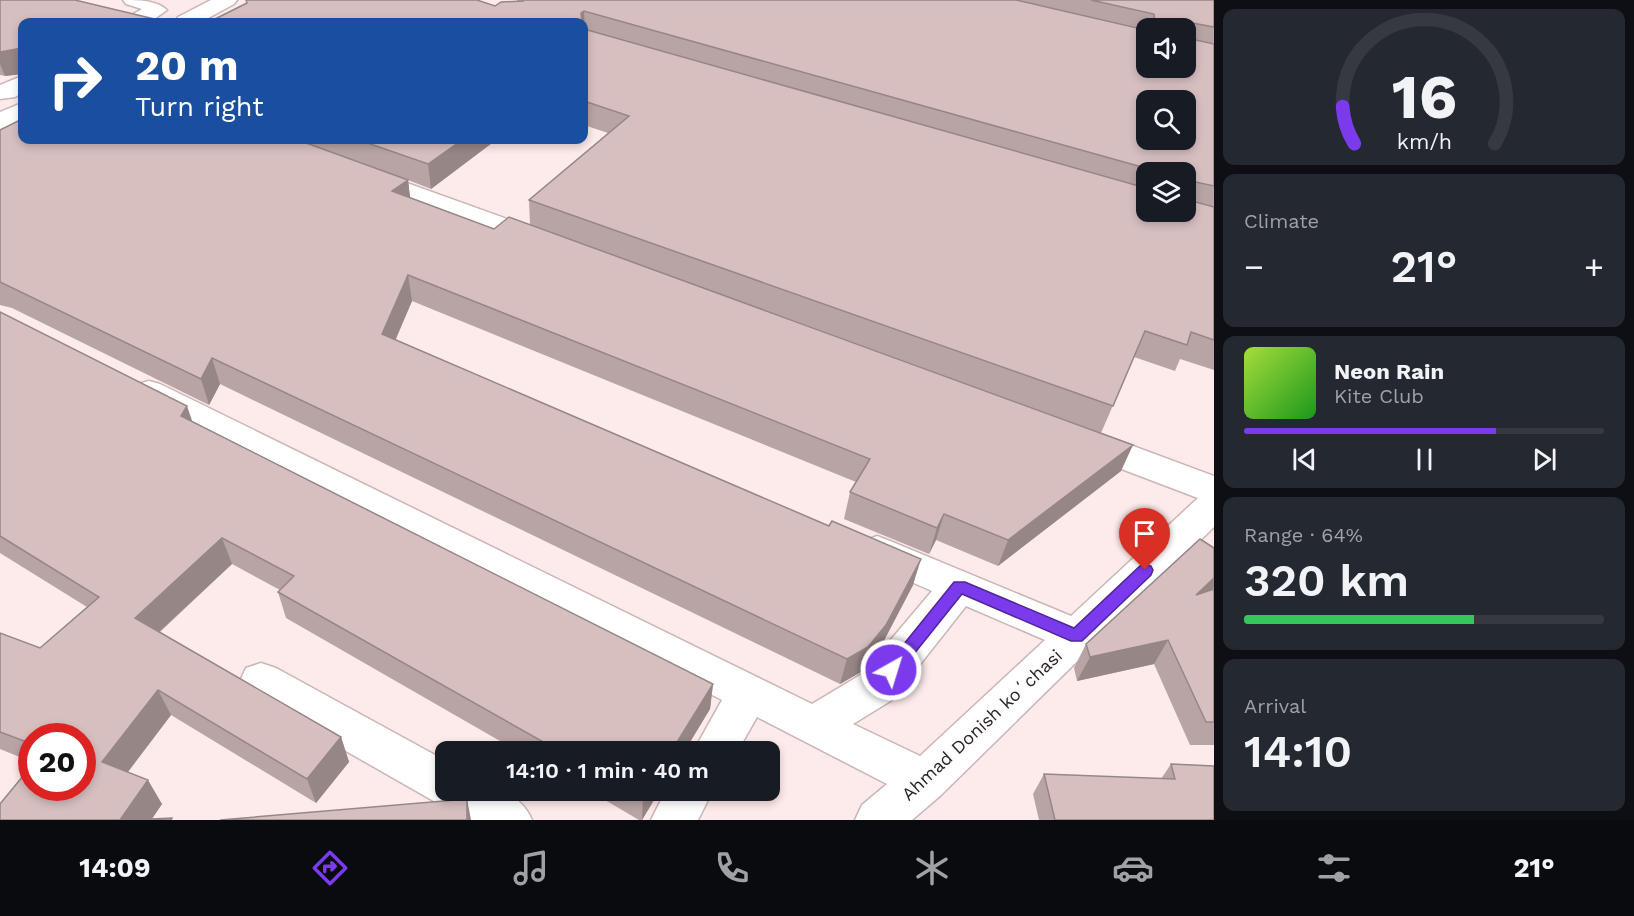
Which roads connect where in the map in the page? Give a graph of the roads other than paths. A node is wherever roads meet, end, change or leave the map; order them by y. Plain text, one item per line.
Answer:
1 (133, 0) edge
2 (227, 0) edge
3 (143, 18) edge
4 (193, 18) edge
5 (15, 95) edge
6 (0, 122) edge
7 (346, 168) edge
8 (569, 251) edge
9 (117, 376) edge
10 (1058, 432) edge
11 (1214, 489) edge
12 (1214, 505) edge
13 (851, 540) edge
14 (959, 586) junction
15 (1076, 636) junction
16 (261, 681) dead end
17 (748, 694) junction
18 (812, 726) junction
19 (720, 741) edge
20 (435, 778) edge
21 (925, 781) junction
22 (475, 801) edge
23 (685, 801) edge
24 (509, 820) edge
25 (674, 820) edge
26 (878, 820) edge

1 - 3 street
2 - 4 street
5 - 6 street
7 - 8 street
9 - 17 street
10 - 11 street
12 - 15 street, Ahmad Donish koʻchasi
13 - 14 street
14 - 15 street
14 - 18 street
15 - 21 street, Ahmad Donish koʻchasi
16 - 20 street
17 - 18 street
17 - 19 street
18 - 21 street
21 - 26 street, Ahmad Donish koʻchasi
22 - 24 street
23 - 25 street

